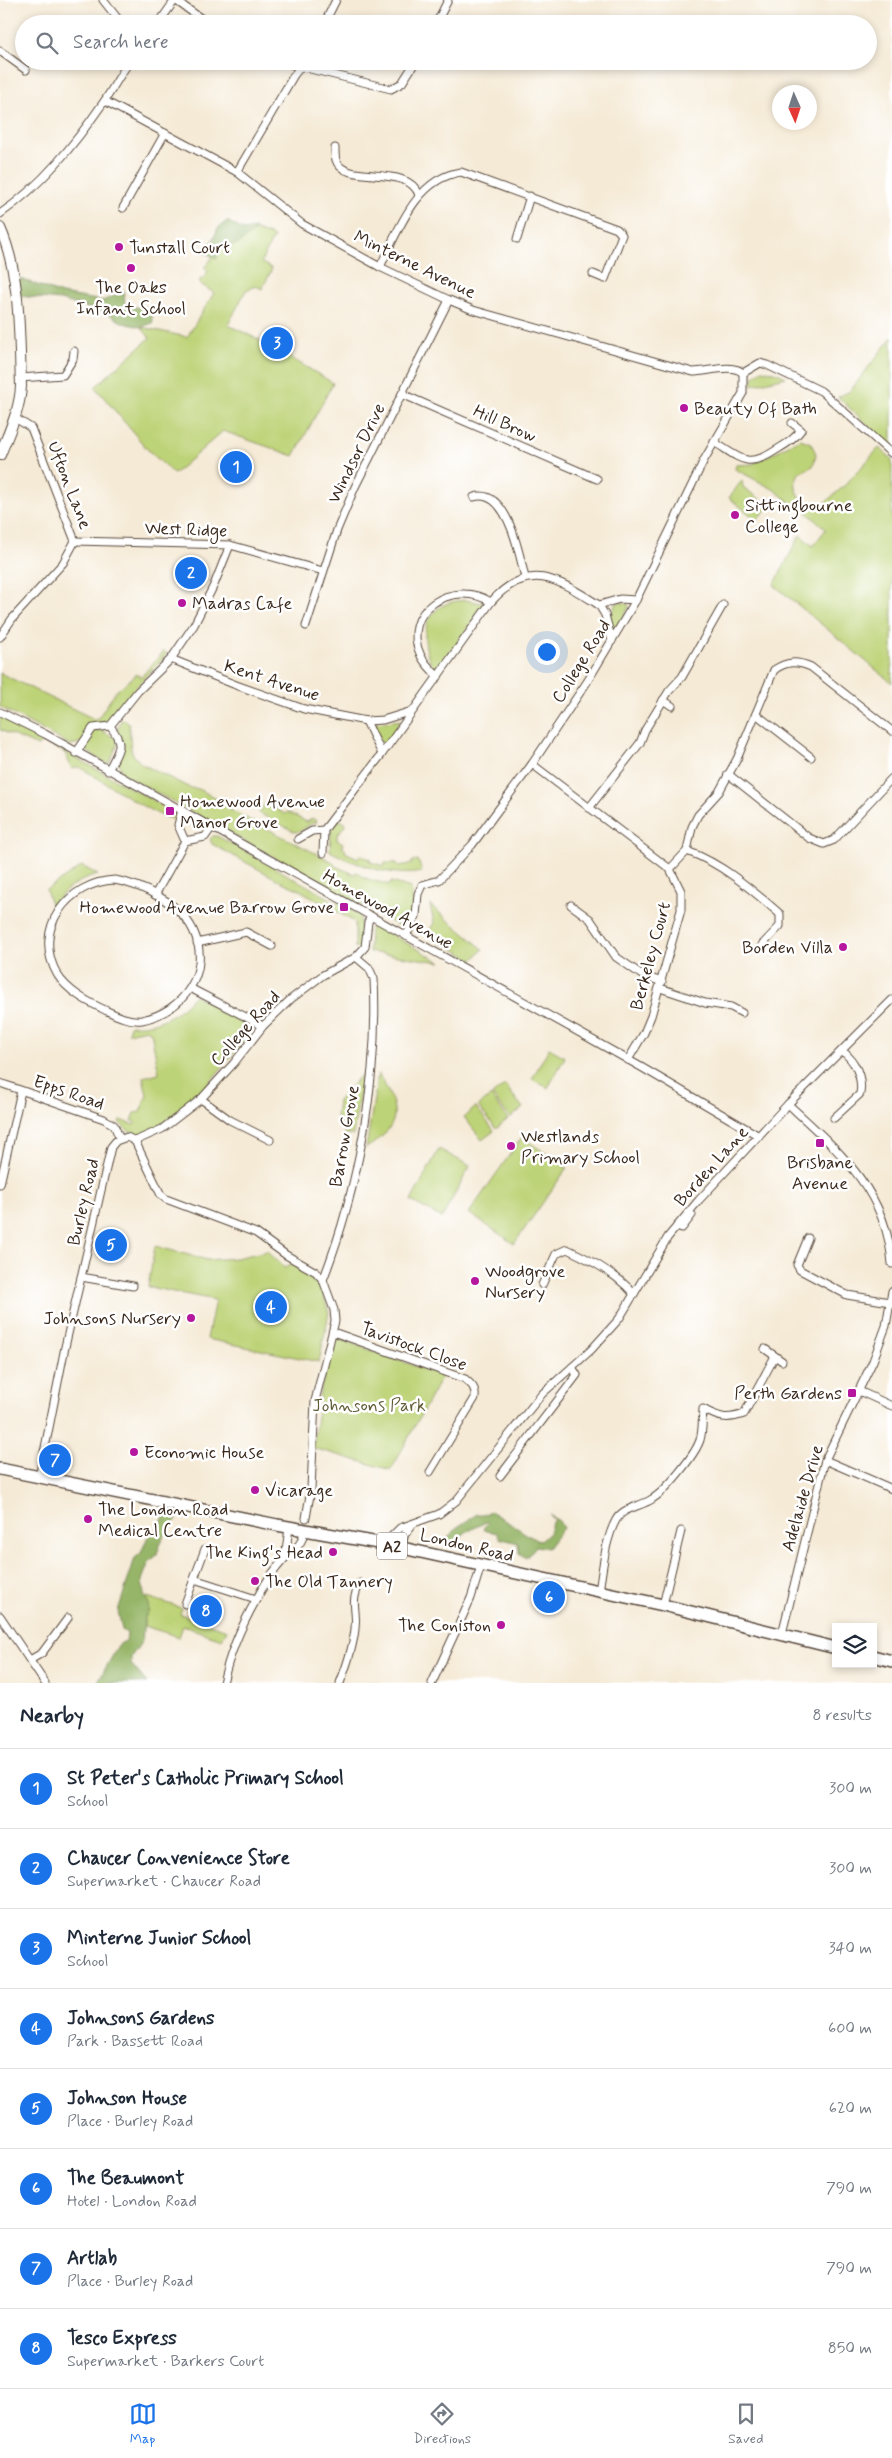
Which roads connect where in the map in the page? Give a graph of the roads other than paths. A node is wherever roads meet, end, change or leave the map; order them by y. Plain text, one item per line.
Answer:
1 (103, 0) edge
2 (175, 0) edge
3 (336, 0) edge
4 (448, 0) edge
5 (115, 15) edge
6 (164, 15) edge
7 (196, 15) edge
8 (328, 15) edge
9 (440, 15) edge
10 (0, 51) edge
11 (15, 62) edge
12 (124, 70) edge
13 (298, 70) edge
14 (324, 70) edge
15 (410, 70) edge
16 (105, 101) junction
17 (165, 133) junction
18 (336, 148) dead end
19 (237, 172) junction
20 (419, 195) junction
21 (530, 196) junction
22 (123, 208) dead end
23 (0, 214) edge
24 (0, 228) edge
25 (516, 239) dead end
26 (11, 256) junction
27 (0, 258) edge
28 (380, 267) junction
29 (593, 274) dead end
30 (449, 300) junction
31 (74, 351) dead end
32 (743, 374) junction
33 (20, 378) junction
34 (402, 394) junction
35 (15, 418) junction
36 (792, 423) dead end
37 (714, 442) junction
38 (892, 454) edge
39 (0, 455) edge
40 (597, 479) dead end
41 (474, 497) dead end
42 (75, 541) junction
43 (230, 544) junction
44 (323, 570) junction
45 (525, 578) junction
46 (636, 600) junction
47 (491, 602) junction
48 (599, 605) junction
49 (723, 605) dead end
50 (306, 626) dead end
51 (0, 637) edge
52 (612, 641) junction
53 (171, 659) junction
54 (438, 677) junction
55 (664, 700) junction
56 (672, 706) dead end
57 (412, 711) junction
58 (0, 712) edge
59 (756, 714) junction
60 (366, 721) junction
61 (110, 726) junction
62 (892, 731) edge
63 (76, 753) junction
64 (382, 754) junction
65 (811, 757) dead end
66 (532, 764) junction
67 (108, 771) junction
68 (728, 774) junction
69 (892, 778) edge
70 (589, 808) junction
71 (182, 810) junction
72 (212, 827) junction
73 (324, 830) junction
74 (298, 839) dead end
75 (185, 841) junction
76 (687, 851) junction
77 (323, 853) dead end
78 (670, 869) junction
79 (155, 895) junction
80 (571, 905) dead end
81 (371, 916) junction
82 (406, 936) junction
83 (197, 943) junction
84 (762, 945) dead end
85 (272, 946) dead end
86 (356, 957) junction
87 (661, 985) junction
88 (190, 988) junction
89 (892, 1000) edge
90 (731, 1007) junction
91 (742, 1013) dead end
92 (731, 1016) dead end
93 (263, 1026) junction
94 (842, 1051) junction
95 (628, 1060) junction
96 (0, 1083) edge
97 (21, 1091) junction
98 (201, 1099) junction
99 (788, 1104) junction
100 (834, 1118) dead end
101 (758, 1136) junction
102 (120, 1139) junction
103 (270, 1140) dead end
104 (135, 1141) junction
105 (0, 1184) edge
106 (698, 1208) dead end
107 (677, 1226) junction
108 (808, 1238) dead end
109 (892, 1260) edge
110 (892, 1264) edge
111 (81, 1277) junction
112 (323, 1280) junction
113 (542, 1285) dead end
114 (133, 1286) dead end
115 (892, 1290) edge
116 (634, 1294) junction
117 (890, 1302) junction
118 (333, 1332) junction
119 (765, 1349) dead end
120 (774, 1356) junction
121 (782, 1361) dead end
122 (572, 1367) junction
123 (859, 1390) junction
124 (892, 1406) edge
125 (825, 1460) junction
126 (0, 1469) edge
127 (430, 1472) dead end
128 (500, 1476) dead end
129 (39, 1478) junction
130 (892, 1489) edge
131 (306, 1518) dead end
132 (412, 1525) junction
133 (289, 1528) junction
134 (304, 1530) junction
135 (681, 1531) dead end
136 (384, 1544) junction
137 (401, 1548) junction
138 (205, 1549) dead end
139 (285, 1558) junction
140 (481, 1566) junction
141 (194, 1579) junction
142 (360, 1582) dead end
143 (599, 1591) junction
144 (256, 1599) junction
145 (185, 1604) dead end
146 (663, 1605) junction
147 (0, 1616) edge
148 (68, 1618) dead end
149 (782, 1634) junction
150 (832, 1647) edge
151 (877, 1657) edge
152 (30, 1660) junction
153 (892, 1661) edge
154 (45, 1683) edge
155 (223, 1683) edge
156 (340, 1683) edge
157 (432, 1683) edge

1 - 5 street
2 - 6 street
2 - 7 street
3 - 8 street
4 - 9 street
10 - 11 street
12 - 16 street
13 - 19 street
14 - 15 street
16 - 17 street, Minterne Avenue
16 - 23 street
17 - 19 street, Minterne Avenue
17 - 22 street
18 - 20 street
19 - 28 street, Minterne Avenue
20 - 21 street
20 - 28 street
21 - 25 street
21 - 29 street
24 - 26 street
26 - 27 street
26 - 33 street
28 - 30 street, Minterne Avenue
30 - 32 street, Minterne Avenue
30 - 34 street, Windsor Drive
31 - 33 street
32 - 37 street, College Road
32 - 38 street
33 - 35 street
34 - 40 street, Hill Brow
34 - 44 street, Windsor Drive
35 - 39 street
35 - 42 street, Ufton Lane
36 - 37 street
37 - 46 street, College Road
41 - 45 street
42 - 43 street, West Ridge
42 - 51 street, Ufton Lane
43 - 44 street, West Ridge
43 - 53 street
44 - 50 street, Windsor Drive
45 - 47 street
45 - 48 street
46 - 48 street
46 - 52 street, College Road
47 - 54 street
47 - 54 street
48 - 52 street
49 - 55 street
52 - 66 street, College Road
53 - 60 street, Kent Avenue
53 - 61 street
54 - 57 street
55 - 56 street
55 - 70 street
57 - 60 street, Kent Avenue
57 - 64 street
58 - 63 street, Homewood Avenue
59 - 62 street
59 - 65 street
59 - 68 street
60 - 64 street
61 - 63 street
61 - 67 street
63 - 67 street, Homewood Avenue
64 - 73 street
66 - 70 street, Berkeley Court
66 - 82 street, College Road
67 - 71 street, Homewood Avenue
68 - 69 street
68 - 76 street
70 - 78 street, Berkeley Court
71 - 72 street, Homewood Avenue
71 - 75 street
72 - 75 street
72 - 81 street, Homewood Avenue
73 - 74 street
73 - 77 street
75 - 79 street
76 - 78 street
76 - 84 street
78 - 87 street, Berkeley Court
79 - 83 street
79 - 88 street
80 - 87 street
81 - 82 street, Homewood Avenue
81 - 86 street
82 - 95 street, Homewood Avenue
83 - 85 street
83 - 88 street
86 - 93 street, College Road
86 - 112 street, Barrow Grove
87 - 90 street
87 - 95 street, Berkeley Court
88 - 93 street
89 - 94 street, Borden Lane
90 - 91 street
90 - 92 street
93 - 98 street, College Road
94 - 99 street, Borden Lane
94 - 100 street
95 - 101 street, Homewood Avenue
96 - 97 street, Epps Road
97 - 102 street, Epps Road
97 - 105 street
98 - 103 street
98 - 104 street, College Road
99 - 101 street, Borden Lane
99 - 109 street
101 - 107 street, Borden Lane
102 - 104 street
102 - 111 street, Burley Road
104 - 112 street
106 - 107 street
107 - 116 street, Borden Lane
108 - 117 street
109 - 110 street
111 - 114 street
111 - 129 street, Burley Road
112 - 118 street
113 - 116 street
115 - 117 street, Adelaide Drive
116 - 122 street, Borden Lane
117 - 123 street, Adelaide Drive
118 - 127 street, Tavistock Close
118 - 131 street
119 - 120 street
120 - 121 street
120 - 143 street
122 - 128 street
122 - 132 street, Borden Lane
123 - 124 street
123 - 125 street, Adelaide Drive
125 - 130 street
125 - 149 street, Adelaide Drive
126 - 129 main road, London Road / A2
129 - 133 main road, London Road / A2
132 - 136 street, Borden Lane
132 - 137 street
133 - 134 main road, London Road / A2
133 - 139 street
134 - 136 main road, London Road / A2
134 - 139 street
135 - 146 street
136 - 137 main road, London Road / A2
137 - 140 main road, London Road / A2
138 - 141 street
139 - 144 street
140 - 143 main road, London Road / A2
140 - 157 street
141 - 144 street
141 - 145 street
142 - 156 street
143 - 146 main road, London Road / A2
144 - 155 street
146 - 149 main road, London Road / A2
147 - 152 street
148 - 152 street
149 - 150 main road, London Road / A2
151 - 153 main road
152 - 154 street

